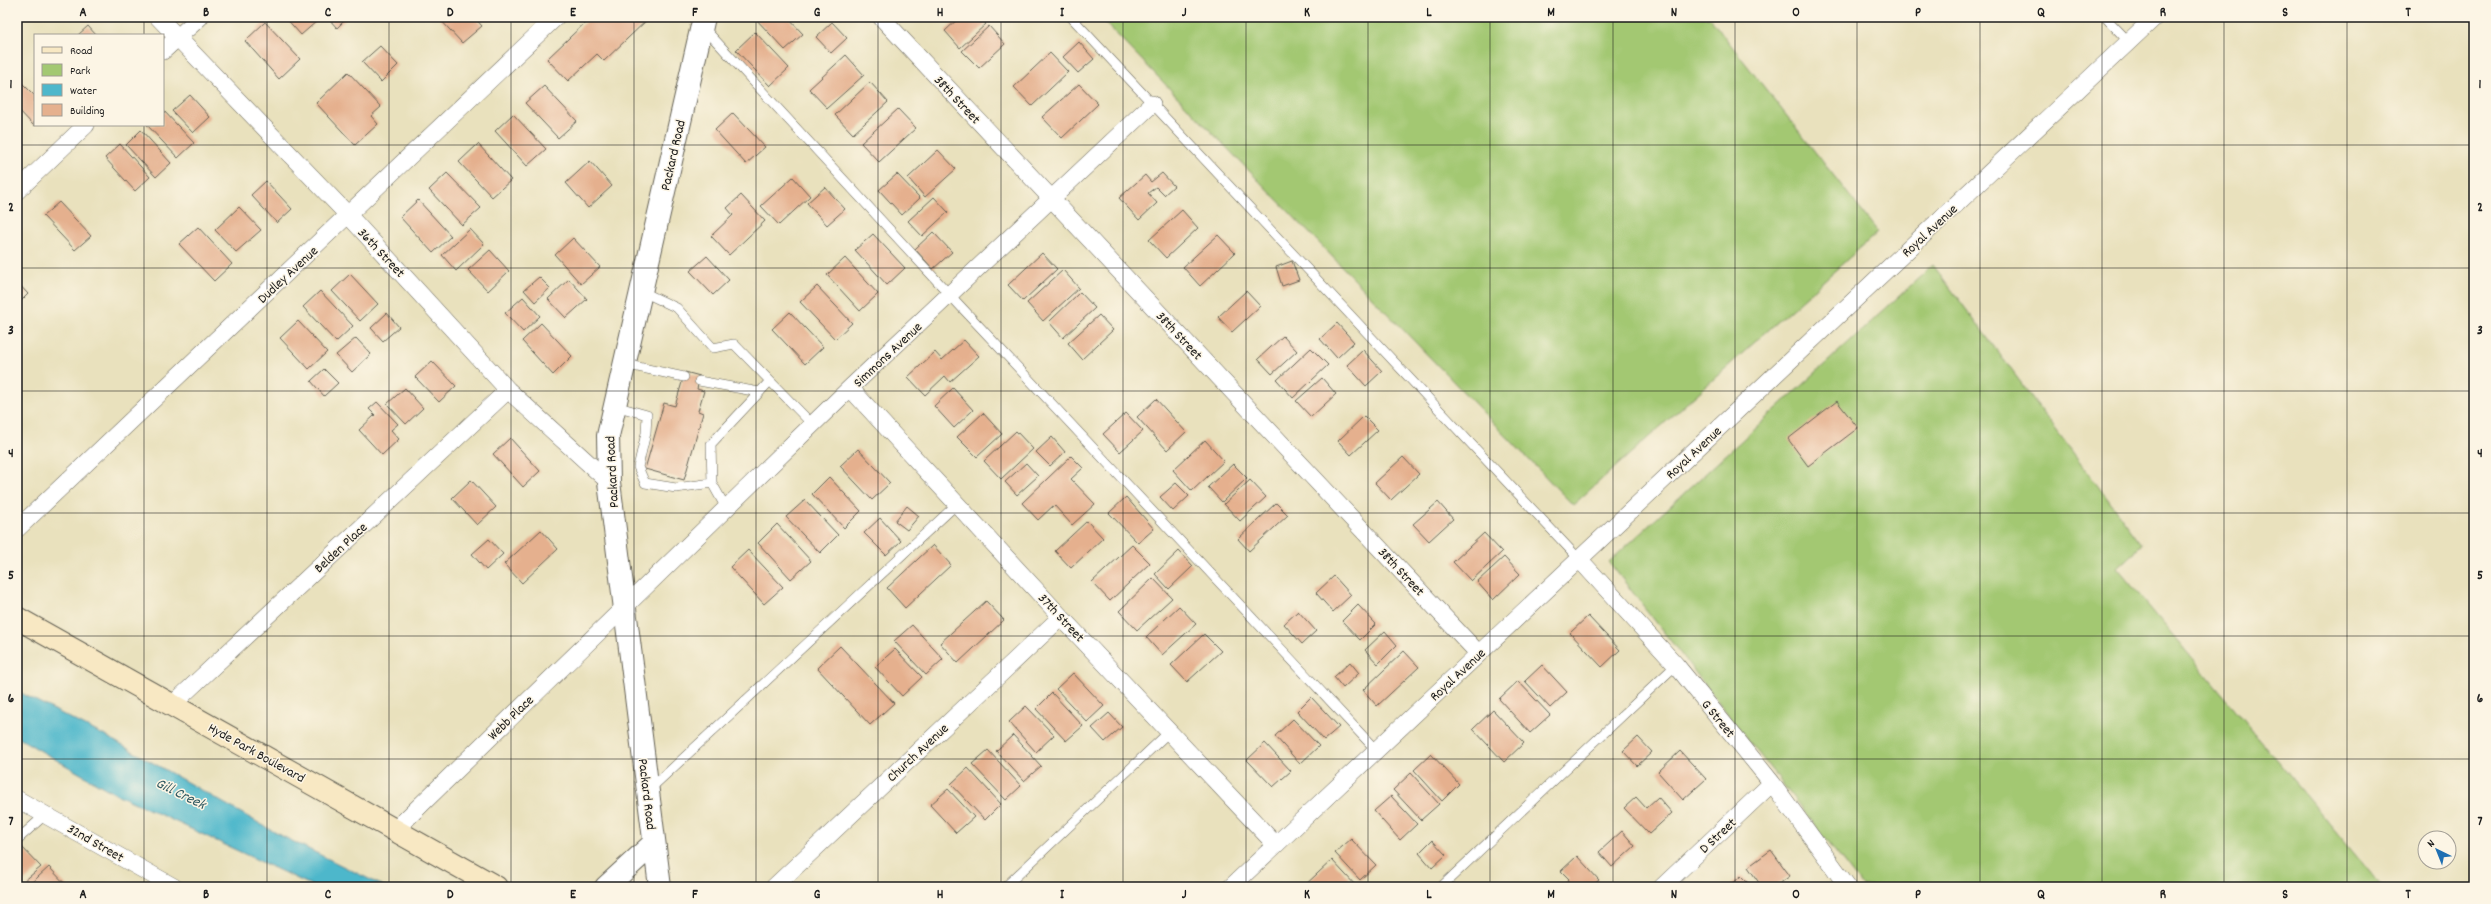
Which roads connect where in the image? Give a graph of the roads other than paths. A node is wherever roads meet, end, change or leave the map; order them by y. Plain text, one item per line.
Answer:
1 (158, 17) edge
2 (200, 17) edge
3 (556, 17) edge
4 (881, 17) edge
5 (1071, 17) edge
6 (2106, 17) edge
7 (2155, 17) edge
8 (703, 21) edge
9 (178, 38) junction
10 (2129, 42) junction
11 (164, 51) edge
12 (1152, 104) junction
13 (85, 126) edge
14 (17, 191) edge
15 (1052, 198) junction
16 (349, 216) junction
17 (641, 291) junction
18 (950, 295) junction
19 (624, 364) junction
20 (684, 378) dead end
21 (699, 381) dead end
22 (770, 381) junction
23 (850, 388) junction
24 (508, 390) junction
25 (759, 392) junction
26 (615, 406) junction
27 (813, 425) junction
28 (609, 482) junction
29 (712, 483) junction
30 (957, 504) junction
31 (726, 508) junction
32 (17, 529) edge
33 (1579, 559) junction
34 (625, 605) junction
35 (1061, 617) junction
36 (17, 618) edge
37 (1478, 653) junction
38 (1676, 665) junction
39 (172, 705) junction
40 (1169, 732) junction
41 (1376, 750) junction
42 (1772, 783) junction
43 (648, 791) junction
44 (17, 798) edge
45 (46, 814) junction
46 (396, 829) junction
47 (17, 840) edge
48 (654, 843) junction
49 (1275, 844) junction
50 (174, 887) edge
51 (496, 887) edge
52 (606, 887) edge
53 (660, 887) edge
54 (774, 887) edge
55 (1005, 887) edge
56 (1230, 887) edge
57 (1441, 887) edge
58 (1662, 887) edge
59 (1848, 887) edge

1 - 9 street, 36th Street
2 - 9 street
3 - 16 street, Dudley Avenue
4 - 15 street, 38th Street
5 - 12 lane
6 - 10 lane
7 - 10 street, Royal Avenue
8 - 17 street, Packard Road
8 - 18 lane
9 - 11 street
9 - 16 street, 36th Street
10 - 33 street, Royal Avenue
12 - 15 street, Simmons Avenue
12 - 33 lane
13 - 14 street
15 - 18 street, Simmons Avenue
15 - 37 street, 38th Street
16 - 24 street, 36th Street
16 - 32 street, Dudley Avenue
17 - 19 street, Packard Road
17 - 22 lane
18 - 23 street, Simmons Avenue
18 - 41 lane
19 - 20 lane
19 - 26 street, Packard Road
21 - 25 lane
22 - 25 lane
22 - 27 lane
23 - 27 street, Simmons Avenue
23 - 30 street, 37th Street
24 - 28 street, 36th Street
24 - 39 street, Belden Place
25 - 29 lane
26 - 28 street, Packard Road
26 - 29 lane
27 - 31 street, Simmons Avenue
28 - 34 street, Packard Road
29 - 31 lane
30 - 35 street, 37th Street
30 - 43 lane
31 - 34 street, Simmons Avenue
33 - 37 street, Royal Avenue
33 - 38 street, G Street
34 - 43 street, Packard Road
34 - 46 street, Webb Place
35 - 40 street, 37th Street
35 - 54 street, Church Avenue
36 - 39 main road, Hyde Park Boulevard
37 - 41 street, Royal Avenue
38 - 42 street, G Street
38 - 57 lane
39 - 46 main road, Hyde Park Boulevard
40 - 49 street, 37th Street
40 - 55 lane
41 - 49 street, Royal Avenue
42 - 58 street, D Street
42 - 59 street, G Street
43 - 48 street, Packard Road
44 - 45 street, 32nd Street
45 - 47 lane
45 - 50 street, 32nd Street
46 - 51 main road, Hyde Park Boulevard
48 - 52 street
48 - 53 street, Packard Road
49 - 56 street, Royal Avenue

